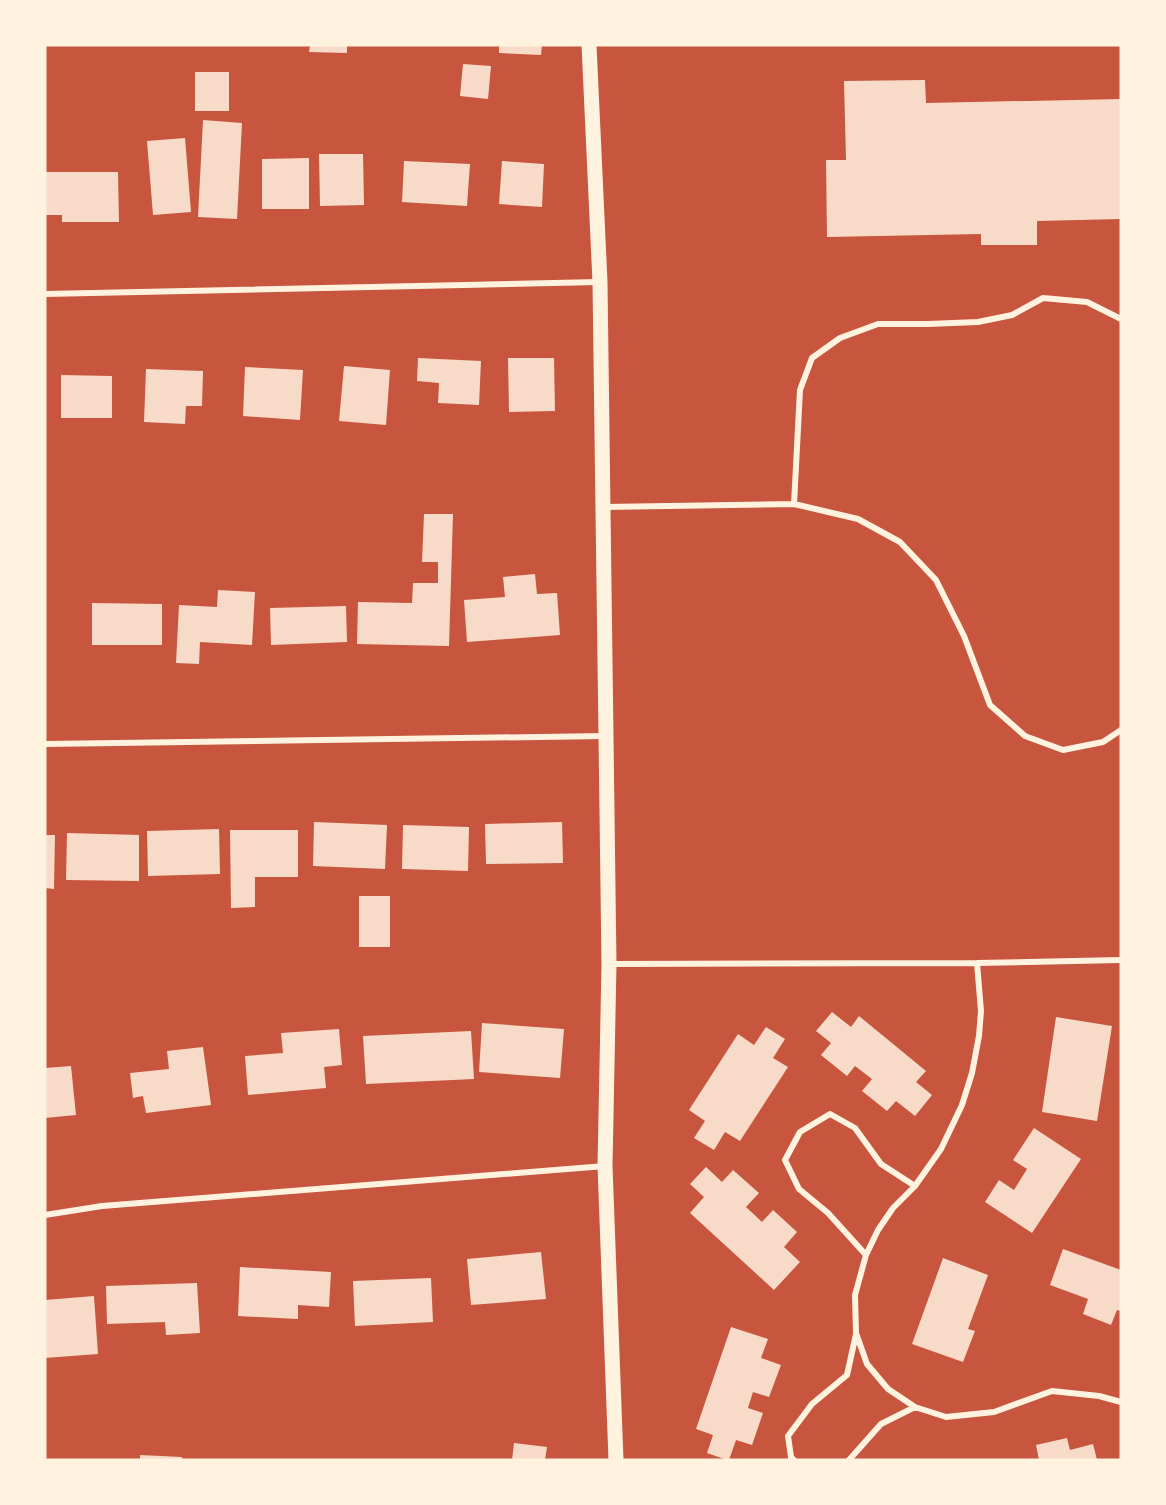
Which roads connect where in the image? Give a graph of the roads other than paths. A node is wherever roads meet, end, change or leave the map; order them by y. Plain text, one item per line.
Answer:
1 (589, 45) edge
2 (600, 282) junction
3 (45, 294) edge
4 (1121, 319) edge
5 (794, 504) junction
6 (603, 507) junction
7 (1121, 730) edge
8 (606, 736) junction
9 (45, 744) edge
10 (1121, 960) edge
11 (977, 963) junction
12 (609, 964) junction
13 (605, 1166) junction
14 (915, 1186) junction
15 (45, 1215) edge
16 (866, 1255) junction
17 (856, 1333) junction
18 (1121, 1402) edge
19 (915, 1407) junction
20 (616, 1460) edge
21 (794, 1460) edge
22 (849, 1460) edge

1 - 2 main road
2 - 3 street
2 - 6 main road
4 - 5 street
5 - 6 street
5 - 7 street
6 - 8 main road
8 - 9 street
8 - 12 main road
10 - 11 street
11 - 12 street
11 - 14 street
12 - 13 main road
13 - 15 street
13 - 20 main road
14 - 16 street
14 - 16 street
16 - 17 street
17 - 19 street
17 - 21 street
18 - 19 street
19 - 22 street

